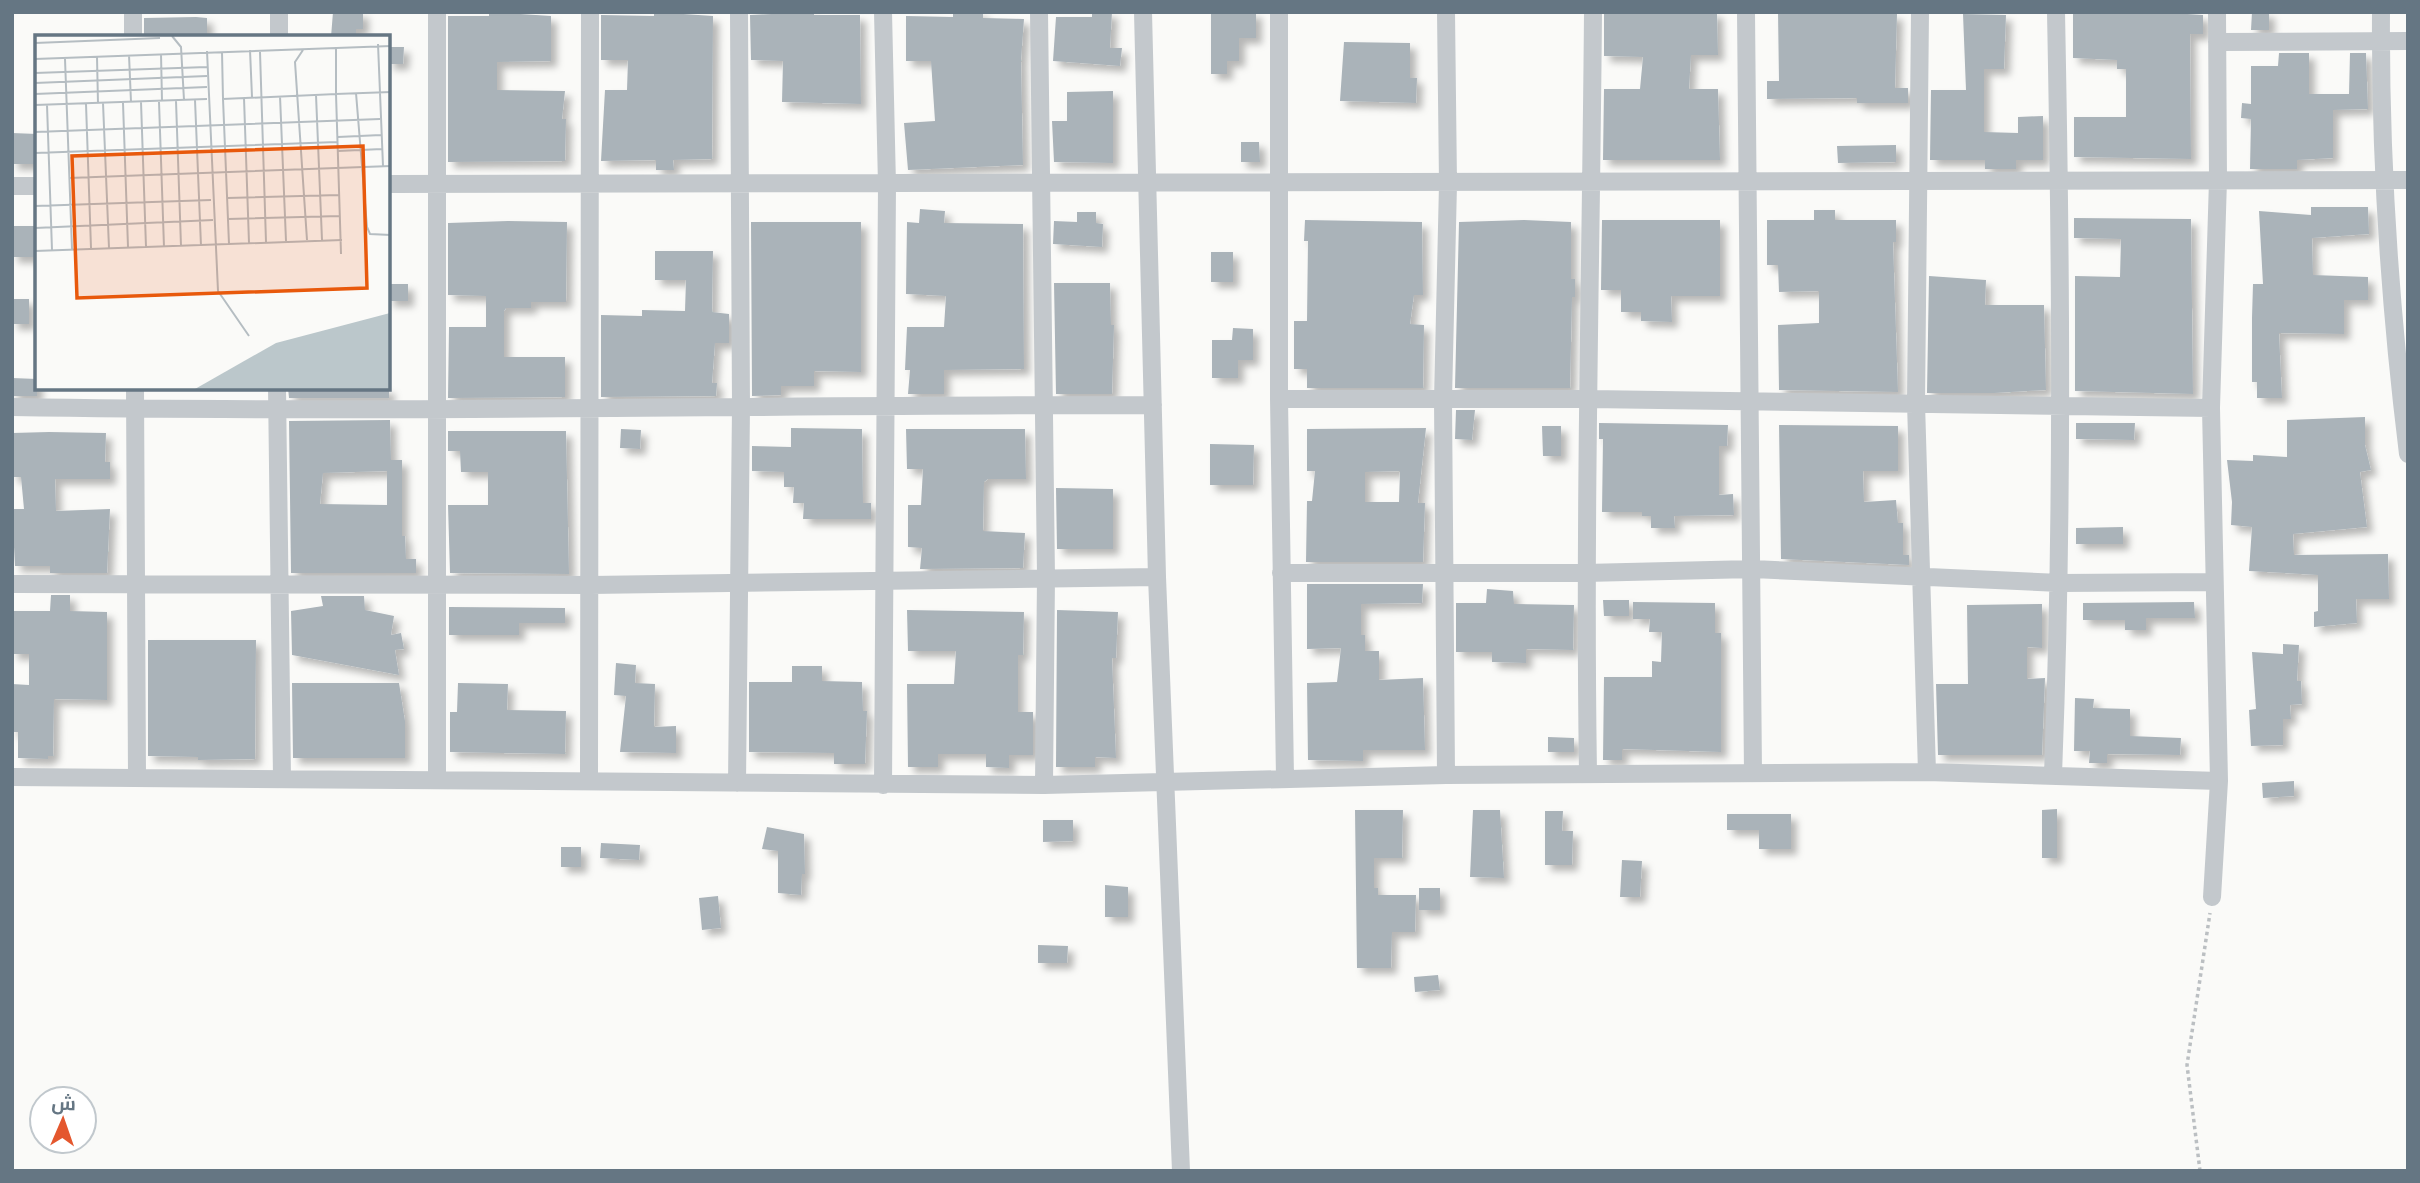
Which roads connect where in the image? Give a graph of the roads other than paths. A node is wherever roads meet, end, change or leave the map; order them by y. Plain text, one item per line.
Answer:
1 (133, 12) edge
2 (279, 12) edge
3 (437, 12) edge
4 (590, 12) edge
5 (739, 12) edge
6 (883, 12) edge
7 (1039, 12) edge
8 (1143, 12) edge
9 (1279, 12) edge
10 (1446, 12) edge
11 (1593, 12) edge
12 (1746, 12) edge
13 (1920, 12) edge
14 (2056, 12) edge
15 (2217, 12) edge
16 (2381, 12) edge
17 (133, 35) edge
18 (279, 35) edge
19 (2381, 41) junction
20 (2408, 41) edge
21 (2217, 42) junction
22 (2060, 179) junction
23 (2218, 180) junction
24 (2385, 180) junction
25 (2408, 180) edge
26 (1919, 182) junction
27 (1592, 183) junction
28 (1747, 183) junction
29 (390, 184) edge
30 (436, 184) junction
31 (590, 184) junction
32 (1145, 184) junction
33 (1281, 184) junction
34 (1448, 184) junction
35 (741, 185) junction
36 (887, 185) junction
37 (1042, 185) junction
38 (12, 186) edge
39 (35, 187) edge
40 (135, 390) edge
41 (277, 390) edge
42 (1279, 399) junction
43 (1590, 399) junction
44 (1443, 400) junction
45 (1749, 402) junction
46 (1916, 402) junction
47 (883, 405) junction
48 (1044, 405) junction
49 (1153, 405) junction
50 (2062, 405) junction
51 (591, 406) junction
52 (12, 407) edge
53 (438, 407) junction
54 (741, 407) junction
55 (2211, 408) junction
56 (135, 409) junction
57 (277, 410) junction
58 (2408, 454) edge
59 (1753, 569) junction
60 (1446, 571) junction
61 (1281, 573) junction
62 (1585, 573) junction
63 (1046, 577) junction
64 (1157, 577) junction
65 (1922, 577) junction
66 (884, 578) junction
67 (2213, 582) junction
68 (438, 583) junction
69 (738, 583) junction
70 (2060, 583) junction
71 (12, 584) edge
72 (280, 584) junction
73 (135, 585) junction
74 (591, 585) junction
75 (1927, 772) junction
76 (1588, 773) junction
77 (1753, 773) junction
78 (2053, 774) junction
79 (1446, 775) junction
80 (136, 776) junction
81 (12, 777) edge
82 (282, 778) junction
83 (1285, 778) junction
84 (437, 779) junction
85 (589, 781) junction
86 (2219, 781) junction
87 (737, 783) junction
88 (1168, 783) junction
89 (883, 785) junction
90 (1044, 785) junction
91 (2212, 897) road end
92 (1181, 1171) edge

1 - 17 street
2 - 18 street
3 - 30 street
4 - 31 street
5 - 35 street
6 - 36 street
7 - 37 street
8 - 32 street
9 - 33 street
10 - 34 street
11 - 27 street
12 - 28 street
13 - 26 street
14 - 22 street
15 - 21 street
16 - 19 street
19 - 20 street
19 - 21 street
19 - 24 street
21 - 23 street
22 - 23 street
22 - 26 street
22 - 50 street
23 - 24 street
23 - 55 street
24 - 25 street
24 - 58 street
26 - 28 street
26 - 46 street
27 - 28 street
27 - 34 street
27 - 43 street
28 - 45 street
29 - 30 street
30 - 31 street
30 - 53 street
31 - 35 street
31 - 51 street
32 - 33 street
32 - 37 street
32 - 49 street
33 - 34 street
33 - 42 street
34 - 44 street
35 - 36 street
35 - 54 street
36 - 37 street
36 - 47 street
37 - 48 street
38 - 39 street
40 - 56 street
41 - 57 street
42 - 44 street
42 - 61 street
43 - 44 street
43 - 45 street
43 - 62 street
44 - 60 street
45 - 46 street
45 - 59 street
46 - 50 street
46 - 65 street
47 - 48 street
47 - 54 street
47 - 66 street
48 - 49 street
48 - 63 street
49 - 64 street
50 - 55 street
50 - 70 street
51 - 53 street
51 - 54 street
51 - 74 street
52 - 56 street
53 - 57 street
53 - 68 street
54 - 69 street
55 - 67 street
56 - 57 street
56 - 73 street
57 - 72 street
59 - 62 street
59 - 65 street
59 - 77 street
60 - 61 street
60 - 62 street
60 - 79 street
61 - 83 street
62 - 76 street
63 - 64 street
63 - 66 street
63 - 90 street
64 - 88 street
65 - 70 street
65 - 75 street
66 - 69 street
66 - 89 street
67 - 70 street
67 - 86 street
68 - 72 street
68 - 74 street
68 - 84 street
69 - 74 street
69 - 87 street
70 - 78 street
71 - 73 street
72 - 73 street
72 - 82 street
73 - 80 street
74 - 85 street
75 - 77 street
75 - 78 street
76 - 77 street
76 - 79 street
78 - 86 street
79 - 83 street
80 - 81 street
80 - 82 street
82 - 84 street
83 - 88 street
84 - 85 street
85 - 87 street
86 - 91 street
87 - 89 street
88 - 90 street
88 - 92 street
89 - 90 street

